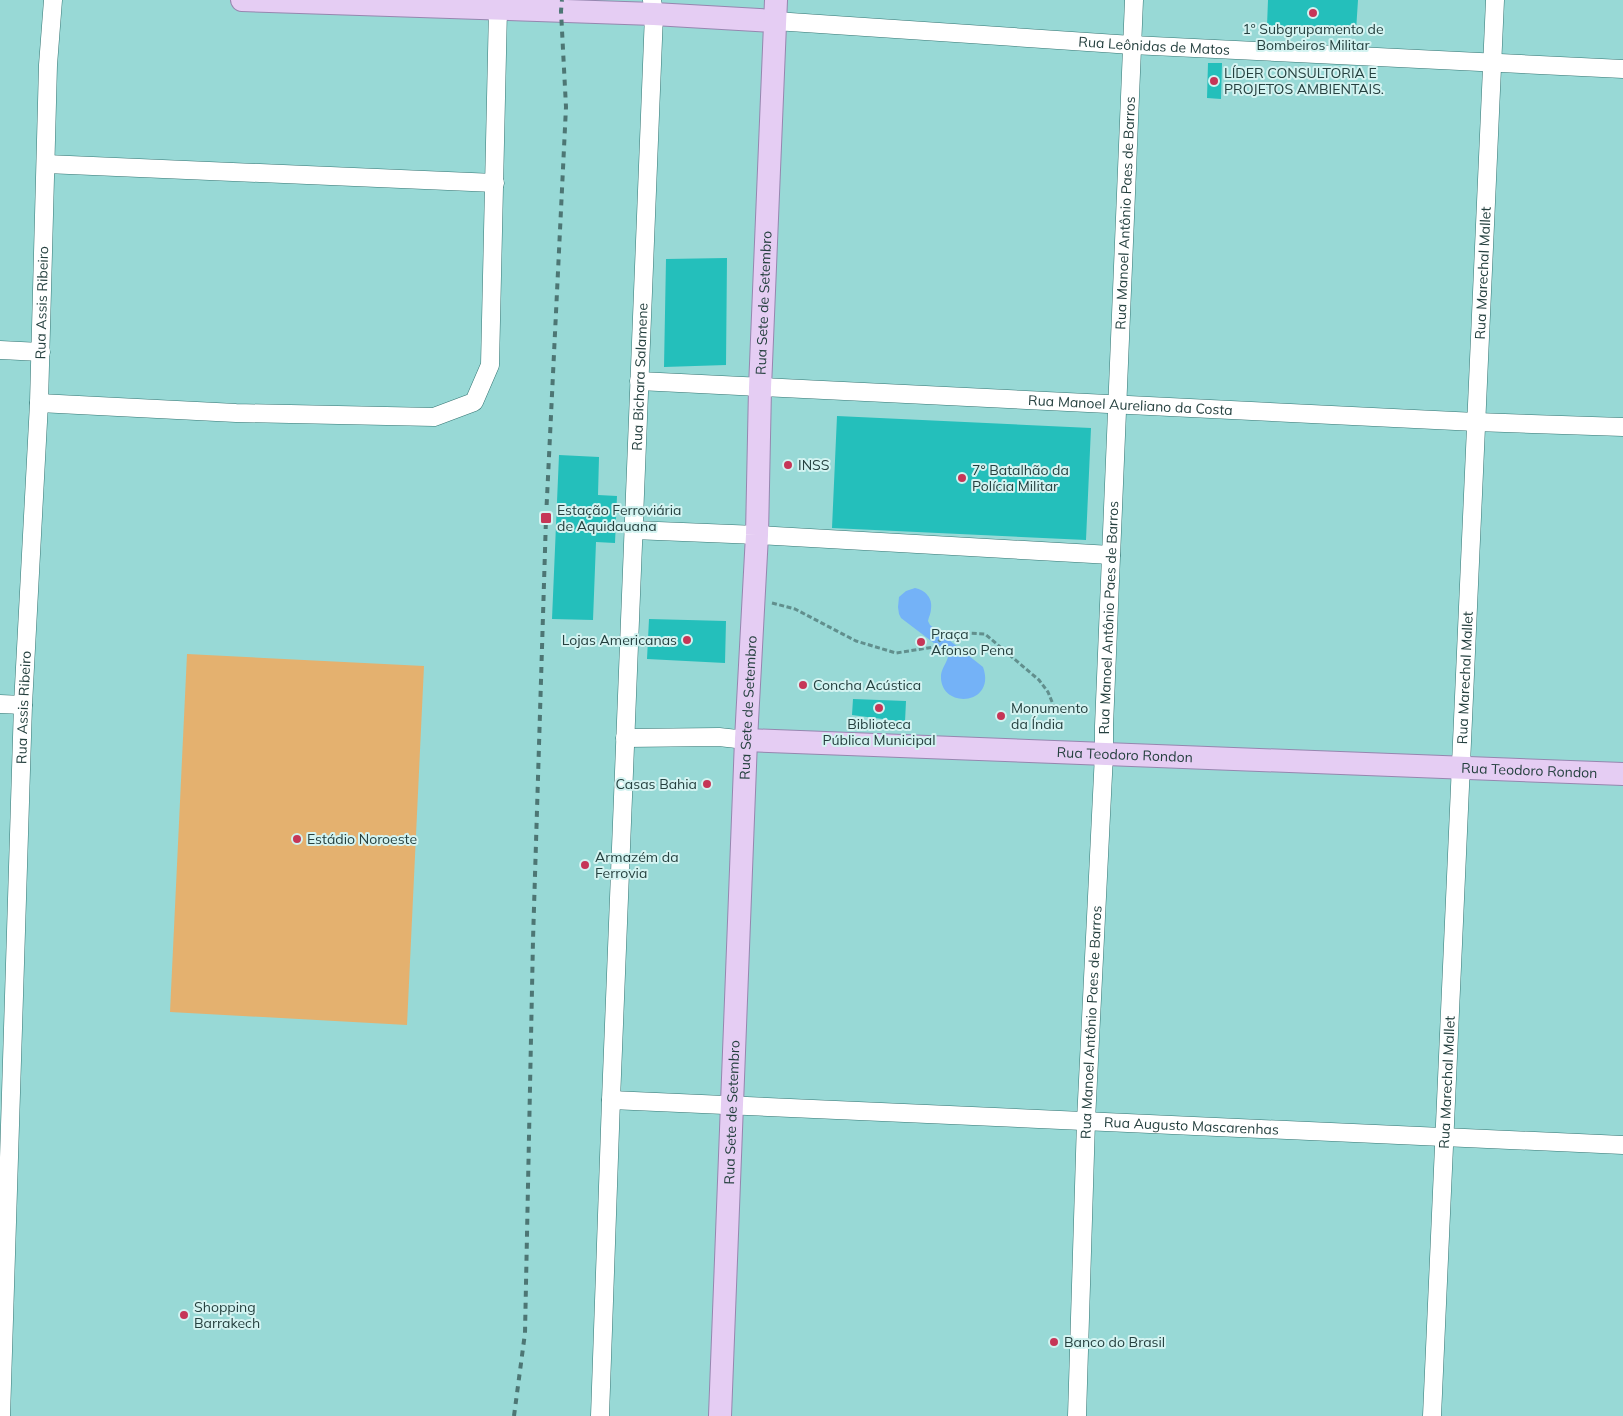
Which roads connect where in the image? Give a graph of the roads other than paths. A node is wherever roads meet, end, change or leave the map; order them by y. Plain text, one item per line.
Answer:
1 (53, 0) edge
2 (242, 0) edge
3 (1134, 0) edge
4 (1495, 0) edge
5 (653, 7) edge
6 (498, 9) junction
7 (775, 10) edge
8 (1132, 45) junction
9 (1492, 63) junction
10 (1623, 69) edge
11 (46, 164) junction
12 (495, 183) junction
13 (0, 350) edge
14 (41, 352) junction
15 (639, 382) junction
16 (760, 388) junction
17 (39, 403) junction
18 (1117, 405) junction
19 (1476, 422) junction
20 (1623, 427) edge
21 (633, 530) junction
22 (757, 535) junction
23 (1111, 555) junction
24 (0, 704) edge
25 (23, 705) junction
26 (625, 738) junction
27 (746, 740) junction
28 (1104, 754) junction
29 (1461, 768) junction
30 (1623, 774) edge
31 (6, 1079) edge
32 (611, 1100) junction
33 (732, 1105) junction
34 (1086, 1121) junction
35 (1445, 1137) junction
36 (1623, 1145) edge
37 (1, 1416) edge
38 (600, 1416) edge
39 (720, 1416) edge
40 (1077, 1416) edge
41 (1432, 1416) edge

1 - 11 street, Rua Assis Ribeiro
2 - 6 main road
3 - 8 street, Rua Manoel Antônio Paes de Barros
4 - 9 street, Rua Marechal Mallet
5 - 6 main road
5 - 7 main road
5 - 15 street, Rua Bichara Salamene
6 - 12 street
7 - 8 street, Rua Leônidas de Matos
7 - 16 main road, Rua Sete de Setembro
8 - 9 street, Rua Leônidas de Matos
8 - 18 street, Rua Manoel Antônio Paes de Barros
9 - 10 street, Rua Leônidas de Matos
9 - 19 street, Rua Marechal Mallet
11 - 12 street
11 - 14 street, Rua Assis Ribeiro
12 - 17 street
13 - 14 street
14 - 17 street, Rua Assis Ribeiro
15 - 16 street, Rua Manoel Aureliano da Costa
15 - 21 street, Rua Bichara Salamene
16 - 18 street, Rua Manoel Aureliano da Costa
16 - 22 main road, Rua Sete de Setembro
17 - 25 street, Rua Assis Ribeiro
18 - 19 street, Rua Manoel Aureliano da Costa
18 - 23 street, Rua Manoel Antônio Paes de Barros
19 - 20 street, Rua Manoel Aureliano da Costa
19 - 29 street, Rua Marechal Mallet
21 - 22 street
21 - 26 street, Rua Bichara Salamene
22 - 23 street
22 - 27 main road, Rua Sete de Setembro
23 - 28 street, Rua Manoel Antônio Paes de Barros
24 - 25 street
25 - 31 street, Rua Assis Ribeiro
26 - 27 street, Rua Teodoro Rondon
26 - 32 street, Rua Bichara Salamene
27 - 28 main road, Rua Teodoro Rondon
27 - 33 main road, Rua Sete de Setembro
28 - 29 main road, Rua Teodoro Rondon
28 - 34 street, Rua Manoel Antônio Paes de Barros
29 - 30 main road, Rua Teodoro Rondon
29 - 35 street, Rua Marechal Mallet
31 - 37 street, Rua Assis Ribeiro
32 - 33 street, Rua Augusto Mascarenhas
32 - 38 street, Rua Bichara Salamene
33 - 34 street, Rua Augusto Mascarenhas
33 - 39 main road, Rua Sete de Setembro
34 - 35 street, Rua Augusto Mascarenhas
34 - 40 street, Rua Manoel Antônio Paes de Barros
35 - 36 street, Rua Augusto Mascarenhas
35 - 41 street, Rua Marechal Mallet

